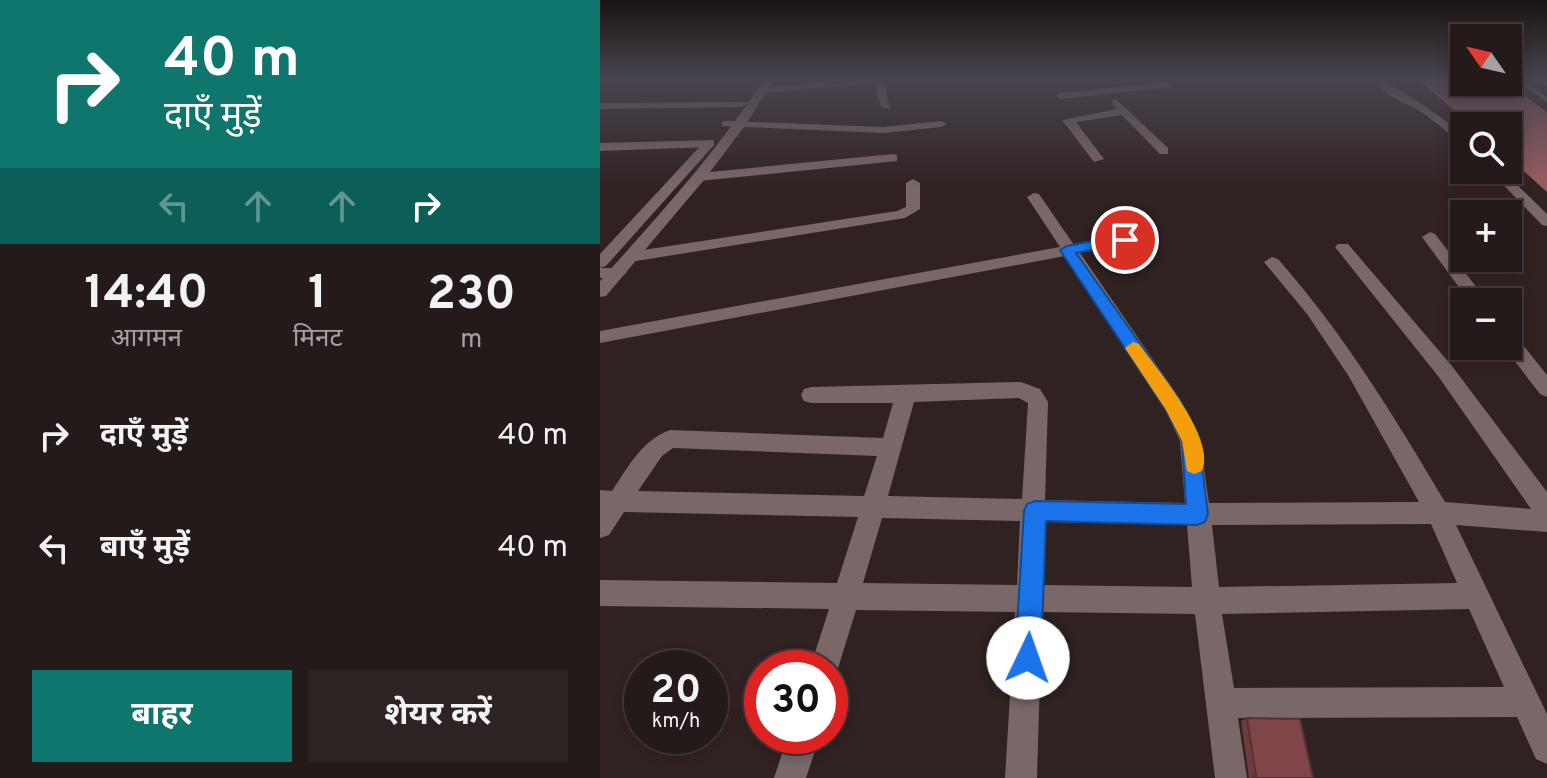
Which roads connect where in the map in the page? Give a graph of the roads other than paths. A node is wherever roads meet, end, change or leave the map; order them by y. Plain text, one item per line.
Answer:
1 (737, 114) edge
2 (741, 114) edge
3 (1103, 114) edge
4 (1127, 114) edge
5 (1431, 114) edge
6 (733, 124) junction
7 (941, 124) dead end
8 (1450, 130) edge
9 (710, 143) junction
10 (600, 147) edge
11 (1164, 151) dead end
12 (893, 158) dead end
13 (1098, 159) dead end
14 (699, 177) junction
15 (913, 183) dead end
16 (1509, 184) edge
17 (1034, 197) dead end
18 (1547, 222) edge
19 (1430, 237) dead end
20 (1125, 240) dead end
21 (1343, 247) dead end
22 (1067, 250) junction
23 (630, 257) junction
24 (1272, 262) dead end
25 (600, 263) edge
26 (600, 273) edge
27 (619, 273) junction
28 (1468, 288) edge
29 (600, 292) edge
30 (600, 337) edge
31 (1522, 358) edge
32 (1547, 389) edge
33 (811, 395) dead end
34 (906, 395) junction
35 (890, 447) junction
36 (609, 501) edge
37 (870, 508) junction
38 (1035, 511) junction
39 (1547, 511) edge
40 (1438, 513) junction
41 (1197, 514) junction
42 (1547, 521) edge
43 (600, 527) edge
44 (600, 593) edge
45 (849, 594) junction
46 (1474, 596) junction
47 (1032, 599) junction
48 (1207, 601) junction
49 (831, 650) edge
50 (1525, 702) junction
51 (1221, 703) junction
52 (1547, 748) edge
53 (798, 754) edge
54 (790, 778) edge
55 (1021, 778) edge
56 (1231, 778) edge

1 - 6 street
2 - 6 street
3 - 13 street
4 - 11 street
5 - 8 street
6 - 7 street
6 - 9 street
6 - 14 street
9 - 10 street
9 - 25 street
12 - 14 street
14 - 23 street
15 - 23 street
16 - 18 street
17 - 22 street
19 - 28 street
20 - 22 street
21 - 39 street
22 - 30 street
22 - 41 street
23 - 27 street
24 - 40 street
26 - 27 street
27 - 29 street
31 - 32 street
33 - 34 street
34 - 35 street
34 - 38 street
35 - 36 street
35 - 37 street
36 - 37 street
36 - 43 street
37 - 38 street
37 - 45 street
38 - 41 street
38 - 47 street
40 - 41 street
40 - 42 street
40 - 46 street
41 - 48 street
44 - 45 street
45 - 47 street
45 - 49 street
46 - 48 street
46 - 50 street
47 - 48 street
47 - 55 street
48 - 51 street
50 - 51 street
50 - 52 street
51 - 56 street
53 - 54 street

